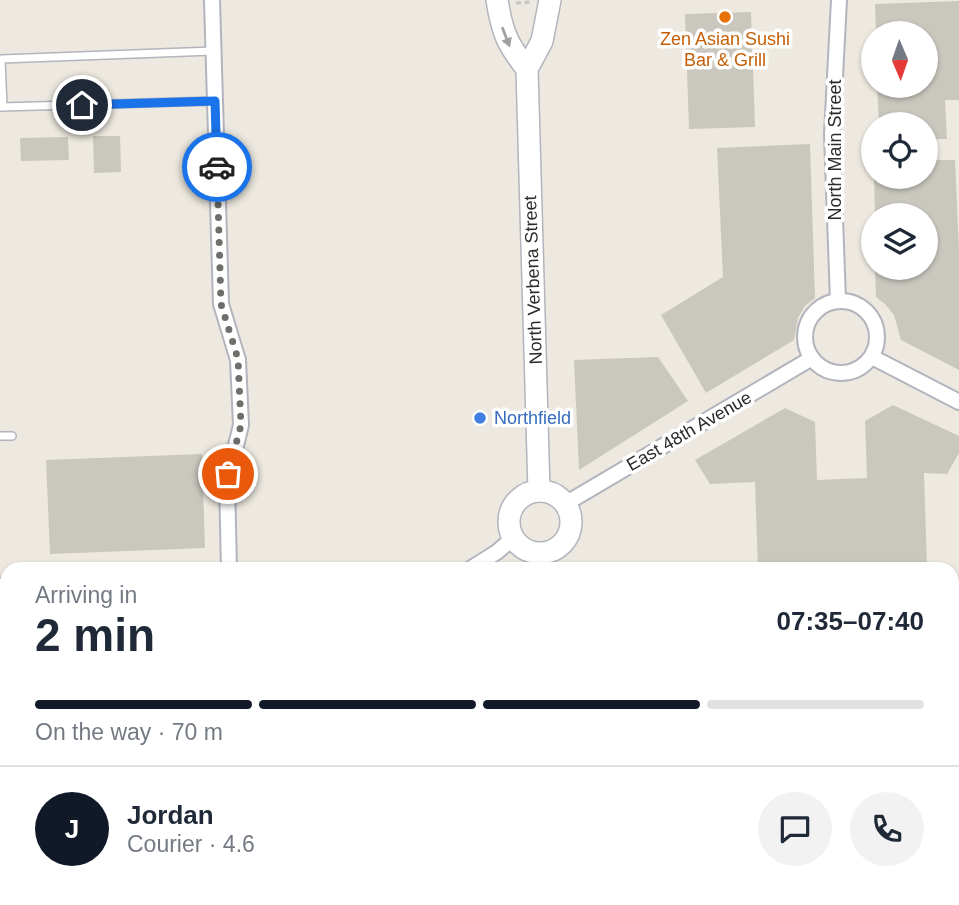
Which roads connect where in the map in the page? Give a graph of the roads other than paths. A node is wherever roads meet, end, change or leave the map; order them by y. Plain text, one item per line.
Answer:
1 (212, 0) edge
2 (839, 0) edge
3 (502, 1) edge
4 (546, 1) edge
5 (213, 51) junction
6 (527, 69) junction
7 (215, 101) junction
8 (1, 107) edge
9 (838, 301) junction
10 (872, 357) junction
11 (812, 358) junction
12 (959, 402) edge
13 (0, 436) edge
14 (12, 436) dead end
15 (539, 491) junction
16 (565, 504) junction
17 (513, 538) junction
18 (543, 561) edge
19 (229, 562) edge
20 (481, 562) edge

1 - 5 street
2 - 9 street, North Main Street
3 -> 6 street
4 - 6 street, North Verbena Street
5 - 7 street
5 - 8 lane
6 - 15 street, North Verbena Street
7 - 8 lane
7 - 19 street
9 - 10 street
9 - 11 street
10 - 11 street
10 - 12 street
11 - 16 street, East 48th Avenue
13 - 14 lane
15 - 16 street
15 - 17 street
16 - 18 street
17 - 18 street
17 - 20 street

